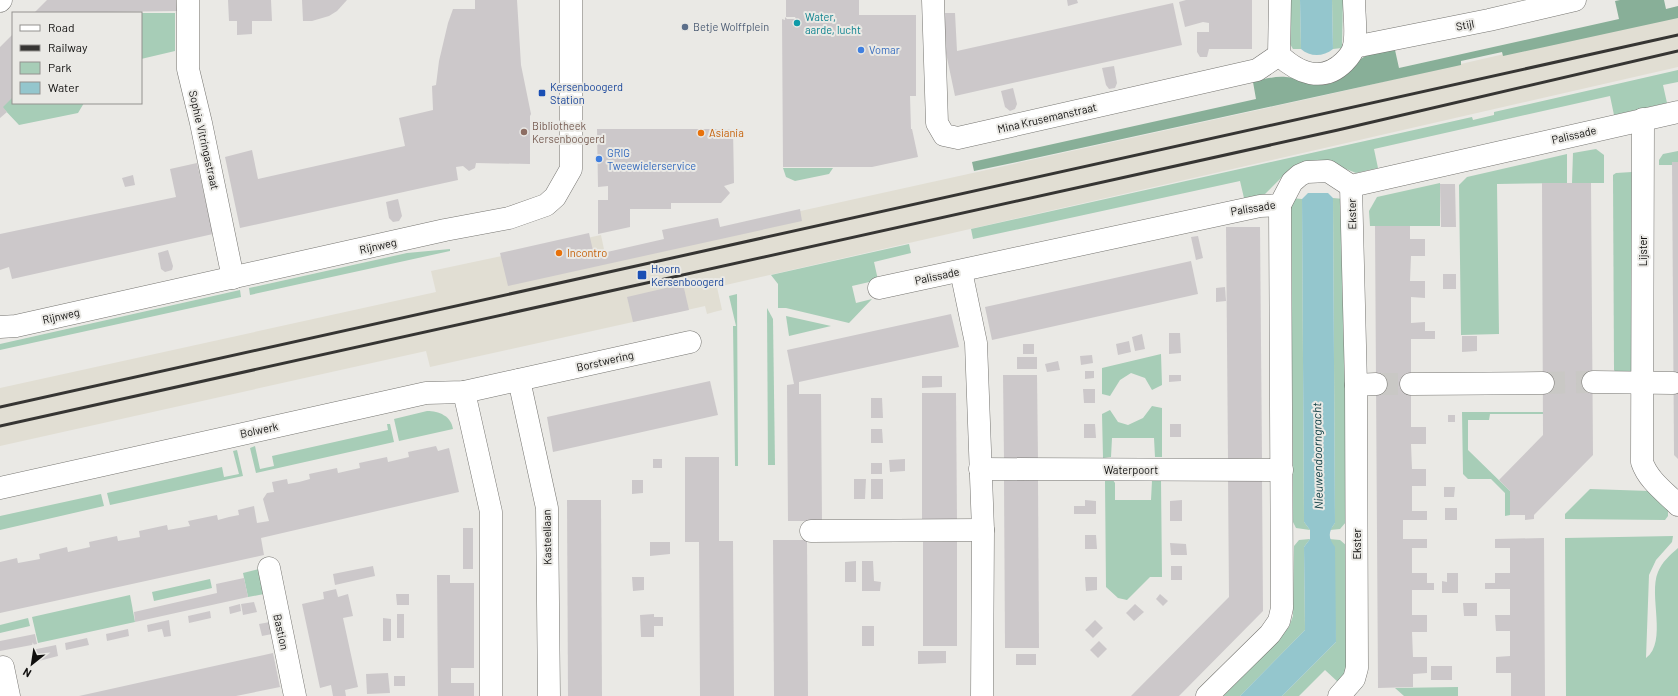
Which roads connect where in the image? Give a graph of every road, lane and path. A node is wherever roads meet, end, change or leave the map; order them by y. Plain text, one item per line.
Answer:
1 (188, 0) edge
2 (571, 0) edge
3 (933, 0) edge
4 (1280, 0) edge
5 (1354, 0) edge
6 (1576, 0) edge
7 (1354, 47) junction
8 (1279, 55) junction
9 (1678, 112) edge
10 (1643, 119) junction
11 (1351, 186) junction
12 (1280, 205) junction
13 (962, 271) junction
14 (233, 278) junction
15 (879, 288) dead end
16 (0, 327) edge
17 (690, 342) dead end
18 (519, 380) junction
19 (1593, 382) tunnel mouth
20 (1543, 383) tunnel mouth
21 (1643, 383) junction
22 (1674, 383) dead end
23 (1411, 384) tunnel mouth
24 (464, 392) junction
25 (980, 469) junction
26 (1282, 470) junction
27 (0, 488) edge
28 (1678, 505) edge
29 (983, 530) junction
30 (811, 532) dead end
31 (268, 568) dead end
32 (3, 667) dead end
33 (9, 696) edge
34 (295, 696) edge
35 (491, 696) edge
36 (549, 696) edge
37 (982, 696) edge
38 (1207, 696) edge
39 (1339, 696) edge

1 - 14 street, Sophie Vitringastraat
2 - 14 street, Rijnweg
3 - 8 street, Mina Krusemanstraat
4 - 8 street
5 - 7 street
6 - 7 street, Stijl
7 - 8 street
9 - 10 street, Palissade
10 - 11 street, Palissade
10 - 21 street, Lijster
11 - 12 street, Palissade
11 - 39 street, Ekster
12 - 13 street, Palissade
12 - 26 street
13 - 15 street, Palissade
13 - 25 street
14 - 16 street, Rijnweg
17 - 18 street, Borstwering
18 - 24 street, Bolwerk
18 - 36 street, Kasteellaan
19 - 21 street
20 - 23 street
21 - 22 street
21 - 28 street, Lijster
24 - 27 street, Bolwerk
24 - 35 street
25 - 26 street, Waterpoort
25 - 29 street
26 - 38 street
29 - 30 street
29 - 37 street
31 - 34 street, Bastion
32 - 33 street

